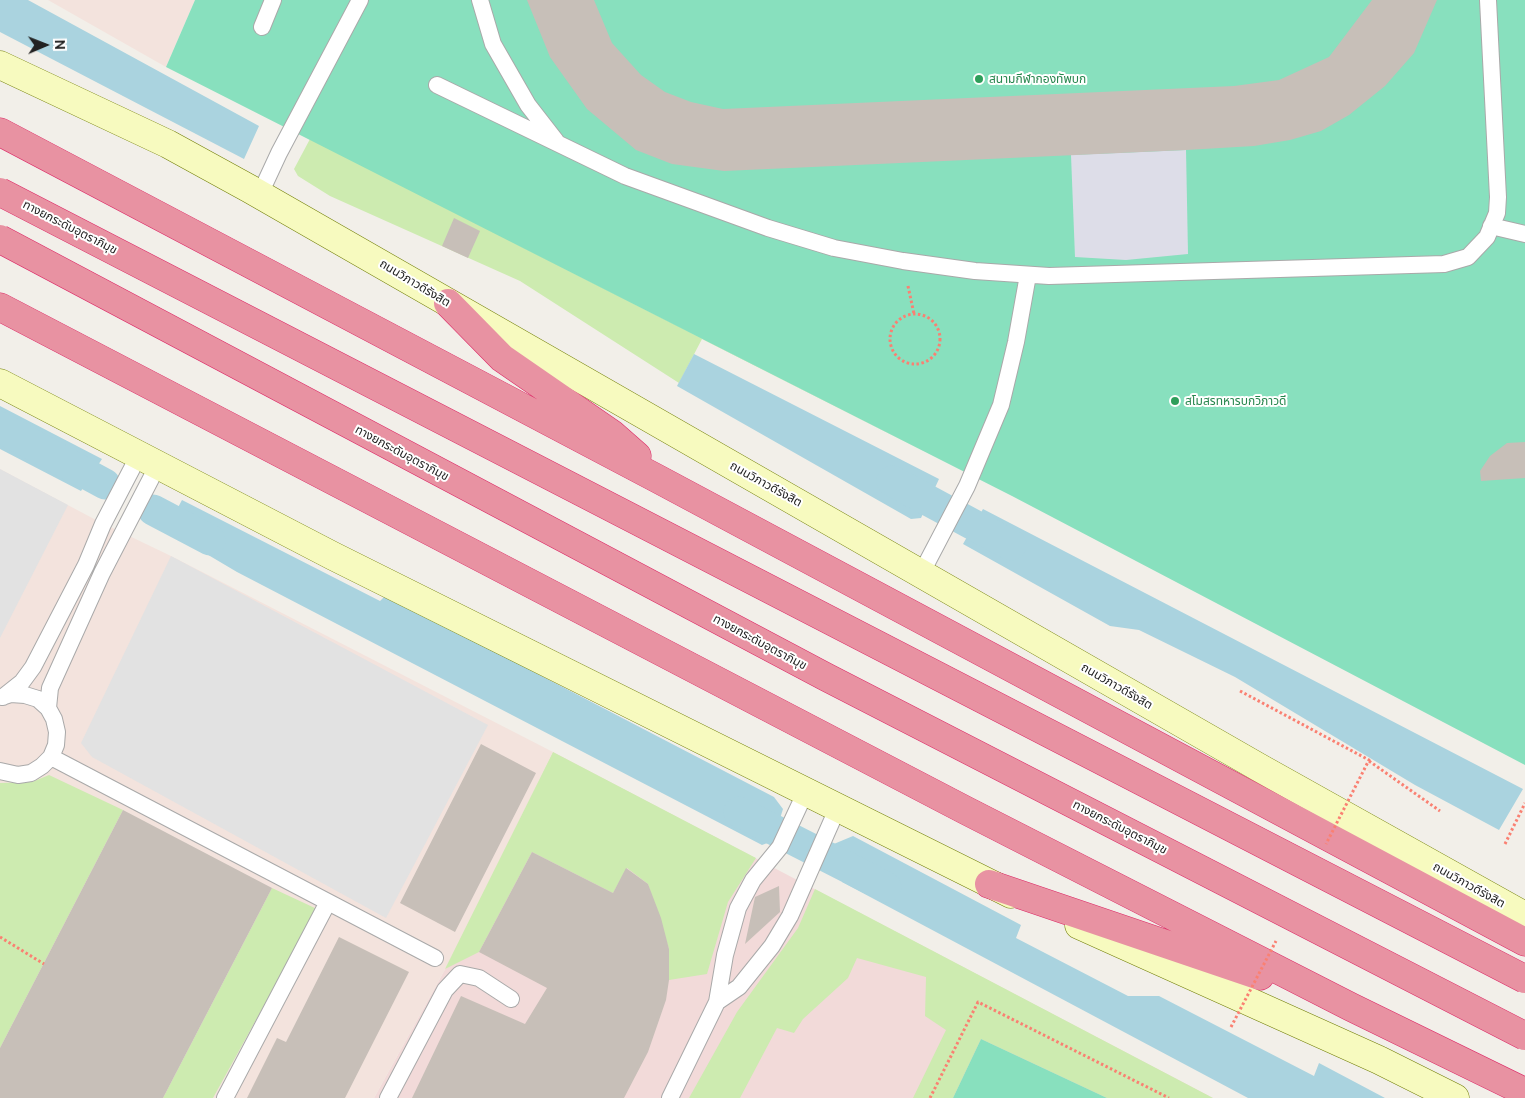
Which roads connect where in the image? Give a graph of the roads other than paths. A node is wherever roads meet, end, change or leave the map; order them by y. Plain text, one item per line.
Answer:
1 (273, 0) edge
2 (360, 0) edge
3 (480, 0) edge
4 (1488, 0) edge
5 (262, 27) dead end
6 (0, 65) edge
7 (437, 85) dead end
8 (0, 132) edge
9 (559, 144) junction
10 (0, 192) edge
11 (260, 194) junction
12 (1491, 226) junction
13 (1525, 234) edge
14 (0, 239) edge
15 (1028, 275) junction
16 (448, 303) junction
17 (0, 307) edge
18 (0, 383) edge
19 (148, 460) junction
20 (658, 479) junction
21 (922, 572) junction
22 (2, 698) edge
23 (48, 708) junction
24 (51, 757) junction
25 (0, 771) edge
26 (806, 791) junction
27 (838, 807) junction
28 (988, 884) junction
29 (328, 902) junction
30 (1525, 916) edge
31 (1525, 942) edge
32 (435, 958) dead end
33 (1525, 979) edge
34 (510, 999) dead end
35 (716, 1002) junction
36 (1351, 1007) junction
37 (1525, 1036) edge
38 (1525, 1092) edge
39 (225, 1098) edge
40 (388, 1098) edge
41 (670, 1098) edge
42 (1455, 1098) edge

1 - 5 lane
2 - 11 lane
3 - 9 lane
4 - 12 lane
6 - 11 main road, ถนนวิภาวดีรังสิต
7 - 9 lane
8 - 20 highway, ถนนวิภาวดีรังสิต
9 - 15 lane
10 - 33 highway, ทางยกระดับอุตราภิมุข, bridge
11 - 16 main road, ถนนวิภาวดีรังสิต
12 - 13 lane
12 - 15 lane
14 - 37 highway, ทางยกระดับอุตราภิมุข, bridge
15 - 21 lane
16 - 20 highway
16 - 21 main road, ถนนวิภาวดีรังสิต
17 - 36 highway
18 - 19 main road
19 - 22 lane
19 - 23 lane
19 - 26 main road
20 - 31 highway, ถนนวิภาวดีรังสิต
21 - 30 main road, ถนนวิภาวดีรังสิต
22 - 23 lane
23 - 24 lane
24 - 25 lane
24 - 29 lane
26 - 27 main road
26 - 35 lane
27 - 28 main road
27 - 35 lane
28 - 36 highway
28 - 42 main road
29 - 32 lane
29 - 39 lane
34 - 40 lane
35 - 41 lane
36 - 38 highway

